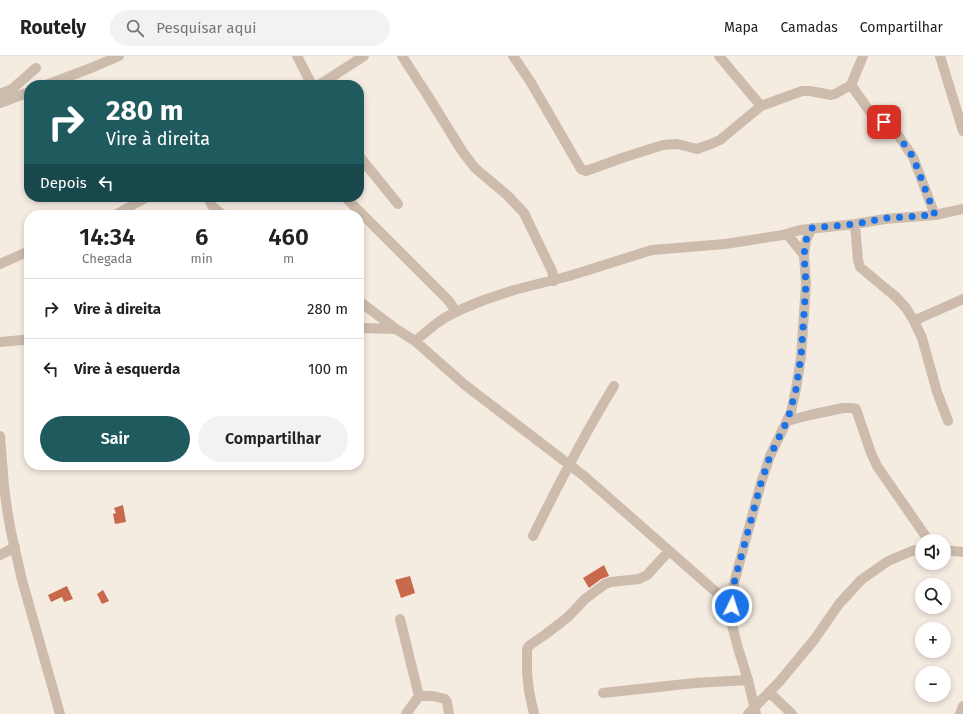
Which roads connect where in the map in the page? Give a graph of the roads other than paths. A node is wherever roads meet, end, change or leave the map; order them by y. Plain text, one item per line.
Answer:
1 (119, 56) edge
2 (298, 56) edge
3 (364, 56) edge
4 (402, 56) edge
5 (513, 56) edge
6 (719, 56) edge
7 (863, 56) edge
8 (940, 56) edge
9 (36, 68) dead end
10 (59, 80) edge
11 (310, 80) edge
12 (327, 80) edge
13 (852, 85) junction
14 (0, 94) edge
15 (24, 94) edge
16 (0, 103) edge
17 (761, 106) junction
18 (963, 131) edge
19 (364, 162) edge
20 (138, 202) edge
21 (210, 202) edge
22 (350, 202) edge
23 (398, 204) dead end
24 (963, 209) edge
25 (124, 210) edge
26 (217, 210) edge
27 (358, 210) edge
28 (935, 215) junction
29 (364, 216) edge
30 (856, 224) junction
31 (812, 228) junction
32 (787, 234) junction
33 (24, 253) edge
34 (804, 255) junction
35 (0, 264) edge
36 (554, 280) junction
37 (963, 298) edge
38 (364, 305) edge
39 (456, 312) junction
40 (914, 321) junction
41 (364, 328) edge
42 (396, 329) junction
43 (24, 340) edge
44 (415, 341) junction
45 (0, 342) edge
46 (614, 386) dead end
47 (787, 421) junction
48 (948, 421) dead end
49 (0, 436) edge
50 (569, 464) junction
51 (924, 534) edge
52 (533, 536) dead end
53 (15, 547) junction
54 (915, 550) edge
55 (669, 551) junction
56 (951, 551) edge
57 (963, 552) edge
58 (0, 555) edge
59 (732, 606) junction
60 (400, 619) dead end
61 (748, 680) junction
62 (769, 692) junction
63 (603, 693) dead end
64 (419, 696) junction
65 (963, 706) edge
66 (752, 712) edge
67 (60, 714) edge
68 (406, 714) edge
69 (450, 714) edge
70 (534, 714) edge
71 (792, 714) edge
72 (960, 714) edge

1 - 10 street
2 - 11 street
3 - 12 street
4 - 36 street
5 - 17 street
6 - 17 street
7 - 13 street
8 - 18 street
9 - 14 street
13 - 17 street
13 - 28 street
15 - 16 street
19 - 23 street
20 - 25 street
21 - 26 street
22 - 27 street
24 - 28 street
28 - 30 street
29 - 39 street
30 - 31 street
30 - 40 street
31 - 32 street
31 - 34 street
32 - 34 street
32 - 36 street
33 - 35 street
34 - 47 street
36 - 39 street
37 - 40 street
38 - 42 street
39 - 44 street
40 - 48 street
41 - 42 street
42 - 44 street
43 - 45 street
44 - 50 street
46 - 50 street
47 - 51 street
47 - 59 street
49 - 53 street
50 - 52 street
50 - 55 street
53 - 58 street
53 - 67 street
54 - 62 street
55 - 59 street
55 - 70 street
56 - 57 street
59 - 61 street
60 - 64 street
61 - 63 street
61 - 66 street
62 - 66 street
62 - 71 street
64 - 68 street
64 - 69 street
65 - 72 street

